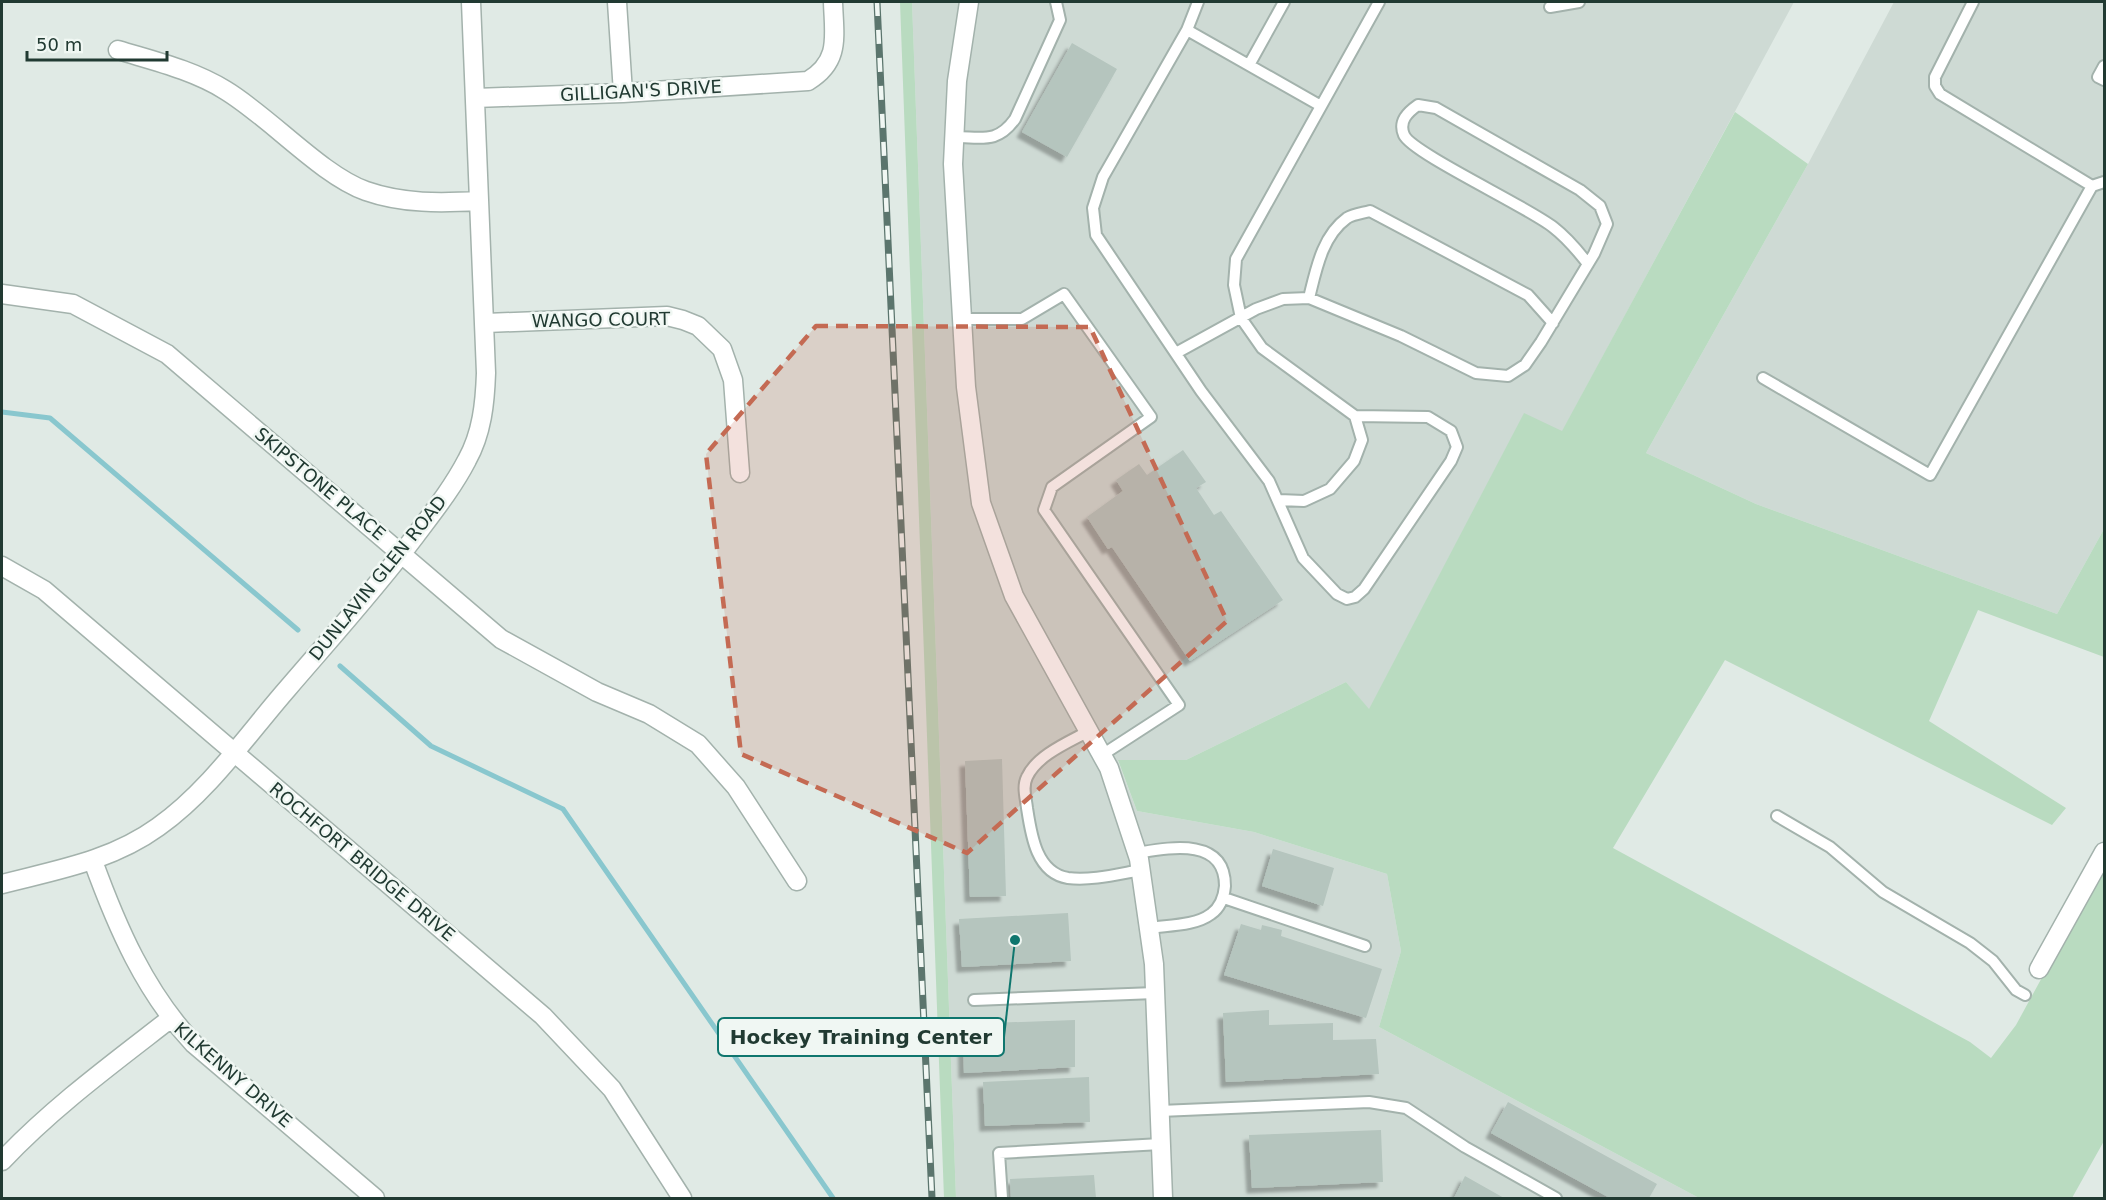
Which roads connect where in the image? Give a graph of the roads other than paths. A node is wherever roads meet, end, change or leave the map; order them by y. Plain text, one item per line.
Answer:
1 (471, 2) edge
2 (617, 2) edge
3 (833, 2) edge
4 (969, 2) edge
5 (1056, 2) edge
6 (1198, 2) edge
7 (1284, 2) edge
8 (1379, 2) edge
9 (1579, 2) edge
10 (1973, 2) edge
11 (1550, 6) dead end
12 (1187, 30) junction
13 (118, 50) dead end
14 (1249, 65) junction
15 (2104, 66) edge
16 (2104, 80) edge
17 (623, 93) junction
18 (475, 98) junction
19 (1321, 106) junction
20 (954, 137) junction
21 (2104, 182) edge
22 (2092, 186) junction
23 (479, 201) junction
24 (1588, 264) junction
25 (2, 294) edge
26 (1309, 298) junction
27 (1241, 318) junction
28 (962, 319) junction
29 (486, 323) junction
30 (1552, 323) junction
31 (1176, 353) junction
32 (1763, 378) dead end
33 (1355, 416) junction
34 (740, 473) dead end
35 (1279, 500) junction
36 (402, 554) junction
37 (2, 566) edge
38 (1089, 731) junction
39 (233, 752) junction
40 (1102, 756) junction
41 (1777, 816) dead end
42 (2104, 852) edge
43 (93, 861) junction
44 (1139, 862) junction
45 (797, 881) dead end
46 (2, 884) edge
47 (1224, 898) junction
48 (1149, 928) junction
49 (1365, 946) dead end
50 (2039, 969) dead end
51 (1155, 993) junction
52 (2025, 995) dead end
53 (974, 999) dead end
54 (170, 1019) junction
55 (1160, 1111) junction
56 (1161, 1144) junction
57 (2, 1161) edge
58 (375, 1198) edge
59 (681, 1198) edge
60 (1002, 1198) edge
61 (1164, 1198) edge
62 (1556, 1198) edge

1 - 18 street, DUNLAVIN GLEN ROAD
2 - 17 street
3 - 17 street, GILLIGAN'S DRIVE
4 - 20 street
5 - 20 lane
6 - 12 lane
7 - 14 lane
8 - 19 lane
9 - 11 lane
10 - 22 lane
12 - 14 lane
12 - 31 lane
13 - 23 street
14 - 19 lane
15 - 16 lane
17 - 18 street, GILLIGAN'S DRIVE
18 - 23 street, DUNLAVIN GLEN ROAD
19 - 27 lane
20 - 28 street
21 - 22 lane
22 - 32 lane
23 - 29 street, DUNLAVIN GLEN ROAD
24 - 24 lane
24 - 30 lane
25 - 36 street, SKIPSTONE PLACE
26 - 27 lane
26 - 30 lane
26 - 30 lane
27 - 31 lane
27 - 33 lane
28 - 38 street
28 - 40 lane
29 - 34 street, WANGO COURT
29 - 36 street, DUNLAVIN GLEN ROAD
31 - 35 lane
33 - 35 lane
33 - 35 lane
36 - 39 street, DUNLAVIN GLEN ROAD
36 - 45 street, SKIPSTONE PLACE
37 - 39 street, ROCHFORT BRIDGE DRIVE
38 - 40 street
38 - 44 lane
39 - 43 street, DUNLAVIN GLEN ROAD
39 - 59 street, ROCHFORT BRIDGE DRIVE
40 - 44 street
41 - 52 lane
42 - 50 street
43 - 46 street, DUNLAVIN GLEN ROAD
43 - 54 street, KILKENNY DRIVE
44 - 47 lane
44 - 48 street
47 - 48 lane
47 - 49 lane
48 - 51 street
51 - 53 lane
51 - 55 street
54 - 57 street
54 - 58 street, KILKENNY DRIVE
55 - 56 street
55 - 62 lane
56 - 60 lane
56 - 61 street

